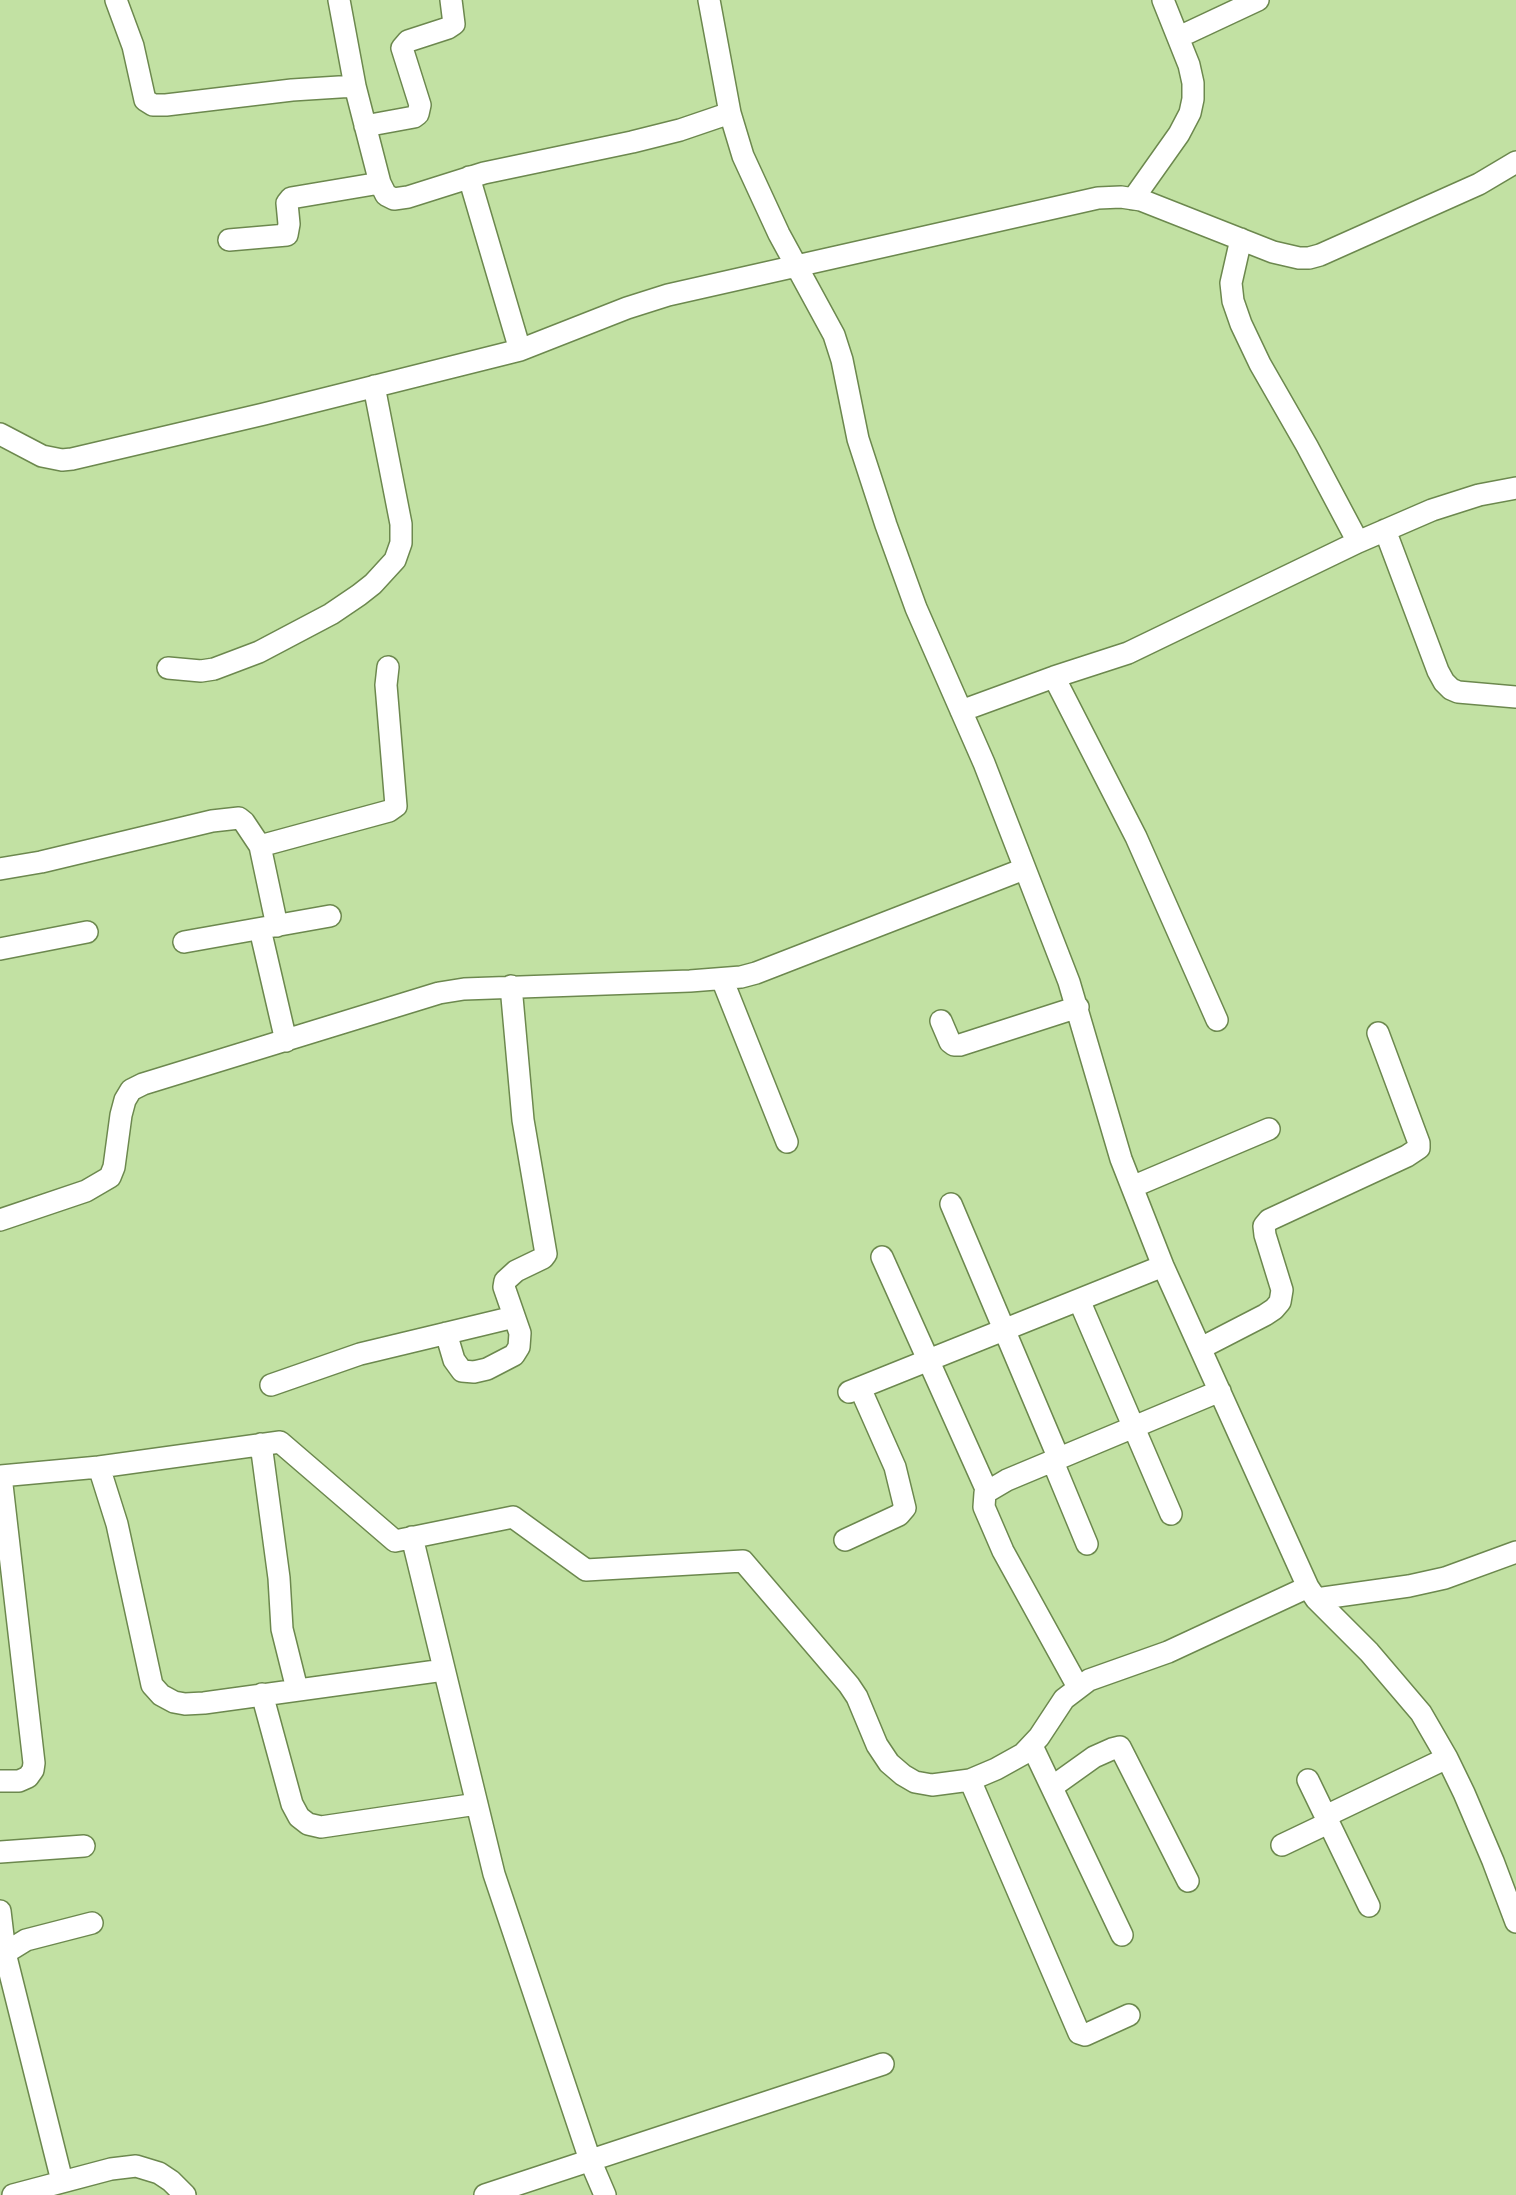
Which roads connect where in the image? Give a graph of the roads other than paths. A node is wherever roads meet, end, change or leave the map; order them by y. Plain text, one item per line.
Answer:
1 (116, 0) edge
2 (339, 0) edge
3 (451, 0) edge
4 (710, 0) edge
5 (1163, 0) edge
6 (1258, 0) edge
7 (1179, 37) junction
8 (355, 86) junction
9 (730, 113) junction
10 (365, 126) junction
11 (1516, 162) edge
12 (469, 177) junction
13 (380, 183) junction
14 (1133, 199) junction
15 (1240, 239) junction
16 (230, 240) dead end
17 (795, 266) junction
18 (520, 350) junction
19 (374, 386) junction
20 (0, 434) edge
21 (1516, 488) edge
22 (1385, 530) junction
23 (1358, 542) junction
24 (388, 667) dead end
25 (168, 668) dead end
26 (1054, 677) junction
27 (1516, 697) edge
28 (961, 711) junction
29 (260, 846) junction
30 (0, 869) edge
31 (1024, 869) junction
32 (330, 916) dead end
33 (268, 928) junction
34 (87, 932) dead end
35 (184, 942) dead end
36 (0, 950) edge
37 (722, 979) junction
38 (511, 986) junction
39 (1078, 1007) junction
40 (1217, 1020) dead end
41 (941, 1021) dead end
42 (1378, 1033) dead end
43 (286, 1041) junction
44 (1269, 1129) dead end
45 (787, 1142) dead end
46 (1132, 1187) junction
47 (951, 1204) dead end
48 (0, 1220) edge
49 (882, 1257) dead end
50 (1163, 1266) junction
51 (1079, 1300) junction
52 (514, 1317) junction
53 (1005, 1329) junction
54 (446, 1333) junction
55 (1201, 1348) junction
56 (929, 1360) junction
57 (271, 1385) dead end
58 (1220, 1391) junction
59 (1134, 1428) junction
60 (261, 1444) junction
61 (1056, 1460) junction
62 (99, 1467) junction
63 (0, 1476) edge
64 (987, 1491) junction
65 (1171, 1514) dead end
66 (412, 1537) junction
67 (846, 1540) dead end
68 (1087, 1544) dead end
69 (1516, 1552) edge
70 (1312, 1593) junction
71 (10, 1642) edge
72 (444, 1670) junction
73 (1078, 1687) junction
74 (297, 1689) junction
75 (262, 1694) junction
76 (1032, 1746) junction
77 (1447, 1758) junction
78 (970, 1780) junction
79 (1308, 1780) dead end
80 (0, 1782) edge
81 (1052, 1787) junction
82 (477, 1804) junction
83 (1328, 1819) junction
84 (1282, 1845) dead end
85 (84, 1846) dead end
86 (0, 1852) edge
87 (1188, 1881) dead end
88 (1369, 1906) dead end
89 (0, 1911) edge
90 (1516, 1922) edge
91 (92, 1923) dead end
92 (1122, 1935) dead end
93 (5, 1953) junction
94 (1129, 2015) dead end
95 (884, 2064) dead end
96 (590, 2160) junction
97 (0, 2181) edge
98 (62, 2181) junction
99 (2, 2195) edge
100 (13, 2195) edge
101 (185, 2195) edge
102 (485, 2195) edge
103 (605, 2195) edge

1 - 8 street
2 - 8 street
3 - 10 street
4 - 9 street
5 - 7 street
6 - 7 street
7 - 14 street
8 - 10 street
9 - 12 street
9 - 17 street
10 - 13 street
11 - 15 street
12 - 13 street
12 - 18 street
13 - 16 street
14 - 15 street
14 - 17 street
15 - 23 street
17 - 18 street
17 - 28 street
18 - 19 street
19 - 20 street
19 - 25 street
21 - 22 street
22 - 23 street
22 - 27 street
23 - 26 street
24 - 29 street
26 - 28 street
26 - 40 street
28 - 31 street
29 - 30 street
29 - 33 street
31 - 37 street
31 - 39 street
32 - 33 street
33 - 35 street
33 - 43 street
34 - 36 street
37 - 38 street
37 - 45 street
38 - 43 street
38 - 52 street
39 - 41 street
39 - 46 street
42 - 55 street
43 - 48 street
44 - 46 street
46 - 50 street
47 - 53 street
49 - 56 street
50 - 51 street
50 - 55 street
51 - 53 street
51 - 59 street
52 - 54 street
52 - 54 street
53 - 56 street
53 - 61 street
54 - 57 street
55 - 58 street
56 - 64 street
56 - 67 street
58 - 59 street
58 - 70 street
59 - 61 street
59 - 65 street
60 - 62 street
60 - 66 street
60 - 74 street
61 - 64 street
61 - 68 street
62 - 63 street
62 - 75 street
63 - 71 street
64 - 73 street
66 - 72 street
66 - 78 street
69 - 70 street
70 - 73 street
70 - 77 street
71 - 80 street
72 - 74 street
72 - 82 street
73 - 76 street
74 - 75 street
75 - 82 street
76 - 78 street
76 - 81 street
77 - 83 street
77 - 90 street
78 - 94 street
79 - 83 street
81 - 87 street
81 - 92 street
82 - 96 street
83 - 84 street
83 - 88 street
85 - 86 street
89 - 93 street
91 - 93 street
93 - 98 street
95 - 96 street
96 - 102 street
96 - 103 street
97 - 99 street
98 - 100 street
98 - 101 street

